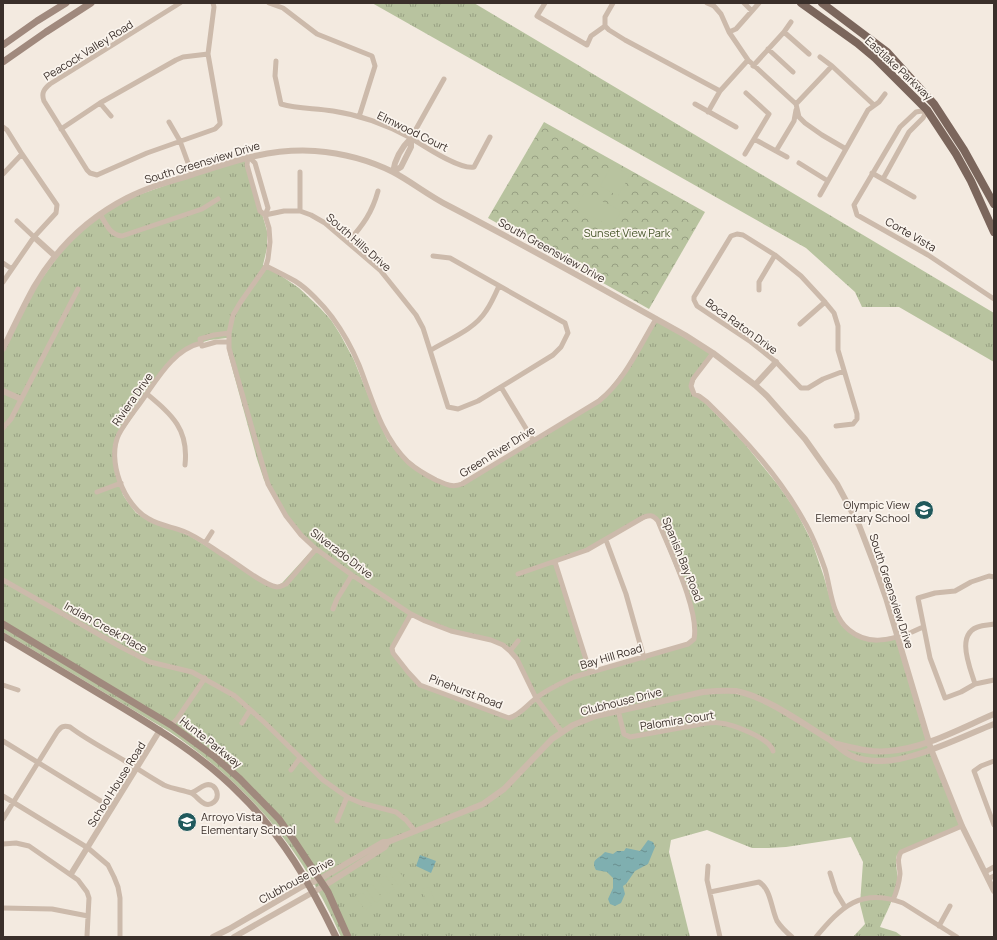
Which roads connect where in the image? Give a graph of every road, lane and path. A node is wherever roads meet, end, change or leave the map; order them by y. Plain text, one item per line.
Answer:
1 (66, 3) edge
2 (92, 3) edge
3 (180, 3) edge
4 (213, 3) edge
5 (269, 3) edge
6 (546, 3) edge
7 (613, 3) edge
8 (707, 3) edge
9 (744, 3) edge
10 (758, 3) edge
11 (801, 3) edge
12 (822, 3) edge
13 (752, 10) junction
14 (791, 22) dead end
15 (605, 26) junction
16 (729, 32) junction
17 (784, 32) junction
18 (3, 45) edge
19 (768, 49) junction
20 (208, 54) junction
21 (809, 54) dead end
22 (820, 57) dead end
23 (748, 60) junction
24 (276, 61) dead end
25 (3, 62) edge
26 (753, 66) junction
27 (832, 66) junction
28 (793, 72) dead end
29 (444, 80) dead end
30 (720, 91) junction
31 (746, 93) dead end
32 (885, 94) dead end
33 (100, 103) junction
34 (695, 104) dead end
35 (934, 104) junction
36 (874, 105) junction
37 (796, 106) junction
38 (927, 110) junction
39 (708, 112) junction
40 (111, 116) dead end
41 (359, 117) junction
42 (908, 119) junction
43 (169, 122) dead end
44 (916, 125) junction
45 (3, 127) edge
46 (736, 127) dead end
47 (900, 127) junction
48 (61, 129) junction
49 (909, 132) junction
50 (490, 137) dead end
51 (411, 138) junction
52 (754, 139) junction
53 (180, 141) junction
54 (846, 149) junction
55 (776, 151) junction
56 (22, 154) junction
57 (745, 154) dead end
58 (248, 156) junction
59 (787, 156) dead end
60 (799, 163) dead end
61 (300, 172) dead end
62 (393, 172) junction
63 (872, 172) junction
64 (3, 174) edge
65 (192, 174) junction
66 (883, 179) junction
67 (828, 180) junction
68 (378, 191) dead end
69 (820, 195) dead end
70 (914, 197) dead end
71 (218, 199) dead end
72 (994, 204) edge
73 (300, 211) junction
74 (100, 214) junction
75 (265, 215) junction
76 (17, 221) dead end
77 (994, 232) edge
78 (34, 237) junction
79 (348, 242) junction
80 (55, 256) junction
81 (433, 256) dead end
82 (775, 256) junction
83 (3, 263) edge
84 (266, 266) junction
85 (12, 269) junction
86 (3, 282) edge
87 (499, 286) junction
88 (78, 289) dead end
89 (759, 290) dead end
90 (994, 299) edge
91 (825, 302) junction
92 (656, 319) junction
93 (800, 324) dead end
94 (229, 333) junction
95 (229, 342) junction
96 (201, 343) junction
97 (3, 349) edge
98 (430, 350) junction
99 (713, 353) junction
100 (776, 362) junction
101 (844, 371) junction
102 (755, 385) junction
103 (501, 387) junction
104 (3, 391) edge
105 (147, 394) junction
106 (21, 400) junction
107 (836, 426) dead end
108 (3, 428) edge
109 (533, 440) junction
110 (185, 465) dead end
111 (121, 483) junction
112 (97, 492) dead end
113 (212, 532) dead end
114 (606, 540) junction
115 (205, 543) junction
116 (316, 549) junction
117 (555, 562) junction
118 (518, 574) dead end
119 (352, 575) junction
120 (994, 577) edge
121 (3, 580) edge
122 (333, 609) dead end
123 (411, 614) junction
124 (3, 624) edge
125 (994, 624) edge
126 (924, 627) junction
127 (3, 636) edge
128 (898, 637) junction
129 (694, 639) joint
130 (518, 641) dead end
131 (510, 650) junction
132 (644, 658) junction
133 (590, 672) junction
134 (205, 678) junction
135 (994, 680) edge
136 (975, 684) junction
137 (3, 685) edge
138 (18, 690) dead end
139 (536, 698) junction
140 (250, 710) junction
141 (618, 710) junction
142 (994, 714) edge
143 (242, 723) dead end
144 (994, 724) edge
145 (171, 725) junction
146 (160, 730) junction
147 (562, 732) junction
148 (3, 741) edge
149 (928, 742) junction
150 (835, 744) junction
151 (931, 749) junction
152 (773, 751) dead end
153 (300, 758) junction
154 (994, 761) edge
155 (38, 762) junction
156 (137, 768) junction
157 (290, 770) dead end
158 (191, 793) junction
159 (3, 796) edge
160 (347, 797) junction
161 (14, 802) junction
162 (994, 804) edge
163 (987, 806) junction
164 (112, 808) junction
165 (3, 819) edge
166 (337, 821) dead end
167 (994, 824) edge
168 (962, 826) junction
169 (415, 831) junction
170 (388, 842) junction
171 (3, 844) edge
172 (88, 848) junction
173 (708, 866) dead end
174 (994, 867) edge
175 (985, 872) junction
176 (830, 873) dead end
177 (71, 874) junction
178 (991, 877) edge
179 (320, 878) junction
180 (309, 884) junction
181 (324, 886) junction
182 (314, 891) junction
183 (994, 891) edge
184 (710, 892) junction
185 (893, 900) junction
186 (950, 906) dead end
187 (845, 907) junction
188 (3, 908) edge
189 (88, 916) junction
190 (938, 926) junction
191 (86, 936) dead end
192 (120, 937) edge
193 (213, 937) edge
194 (234, 937) edge
195 (336, 937) edge
196 (348, 937) edge
197 (720, 937) edge
198 (792, 937) edge
199 (816, 937) edge
200 (957, 937) edge

1 - 18 main road
2 - 25 main road
3 - 48 street, Peacock Valley Road
4 - 20 street
5 - 41 street
6 - 15 street
7 - 15 street
8 - 16 street
9 - 13 street
10 - 13 street
11 - 38 main road, Eastlake Parkway
12 - 35 main road, Eastlake Parkway
13 - 16 street
14 - 17 street
15 - 30 street
16 - 23 street
17 - 19 street
17 - 21 street
19 - 26 street
19 - 28 street
20 - 33 street
20 - 53 street
22 - 27 street
23 - 26 street
23 - 30 street
24 - 41 street, Elmwood Court
26 - 37 street
27 - 36 street
27 - 37 street
29 - 51 street
30 - 39 street
31 - 52 street
32 - 36 street
33 - 40 street
33 - 48 street
34 - 39 street
35 - 38 street, Corte Vista
35 - 72 main road, Eastlake Parkway
36 - 54 street
37 - 54 street
37 - 55 street
38 - 42 street, Corte Vista
38 - 44 street, Corte Vista
38 - 77 main road, Eastlake Parkway
39 - 46 street
41 - 51 street, Elmwood Court
42 - 44 street
42 - 47 street, Corte Vista
43 - 53 street
44 - 49 street, Corte Vista
45 - 56 street
47 - 49 street
47 - 63 street, Corte Vista
48 - 53 street
49 - 66 street, Corte Vista
50 - 51 street, Elmwood Court
51 - 62 street
52 - 55 street
52 - 57 street
53 - 65 street
54 - 67 street
55 - 59 street
56 - 64 street
56 - 78 street
58 - 62 street, South Greensview Drive
58 - 65 street, South Greensview Drive
58 - 75 street, Silverado Drive
58 - 75 street, Silverado Drive
60 - 67 street
61 - 73 street
62 - 92 street, South Greensview Drive
63 - 66 street
63 - 90 street, Corte Vista
65 - 74 street, South Greensview Drive
66 - 70 street
67 - 69 street
68 - 79 street
71 - 74 street
73 - 75 street, South Hills Drive
73 - 79 street, South Hills Drive
74 - 80 street, South Greensview Drive
75 - 84 street, Silverado Drive
76 - 78 street
78 - 80 street
78 - 85 street
79 - 98 street, South Hills Drive
80 - 97 street, South Greensview Drive
81 - 87 street
82 - 89 street
82 - 91 street
82 - 100 street, Boca Raton Drive
83 - 85 street
84 - 94 street, Silverado Drive
84 - 109 street, Green River Drive
85 - 86 street
87 - 98 street
87 - 103 street
88 - 106 street
91 - 93 street
91 - 101 street
92 - 99 street, South Greensview Drive
92 - 109 street, Green River Drive
94 - 95 street, Silverado Drive
94 - 96 street, Riviera Drive
95 - 96 street
95 - 116 street, Silverado Drive
96 - 105 street, Riviera Drive
98 - 103 street, South Hills Drive
99 - 102 street, South Greensview Drive
99 - 128 street
100 - 101 street, Boca Raton Drive
100 - 102 street
101 - 107 street
102 - 128 street, South Greensview Drive
103 - 109 street
104 - 106 street
105 - 110 street
105 - 111 street, Riviera Drive
106 - 108 street
111 - 112 street
111 - 115 street, Riviera Drive
113 - 115 street
114 - 117 street, Spanish Bay Road
114 - 129 street, Spanish Bay Road
114 - 132 street
115 - 116 street, Riviera Drive
116 - 119 street, Silverado Drive
117 - 118 street, Spanish Bay Road
117 - 133 street
119 - 122 street
119 - 123 street, Silverado Drive
120 - 126 street
121 - 134 street, Indian Creek Place
123 - 131 street, Silverado Drive
123 - 139 street, Pinehurst Road
124 - 145 main road, Hunte Parkway
125 - 136 street
126 - 128 street
126 - 136 street
127 - 146 main road, Hunte Parkway
128 - 149 street, South Greensview Drive
129 - 132 street, Bay Hill Road
130 - 131 street
131 - 139 street, Silverado Drive
132 - 133 street, Bay Hill Road
133 - 139 street, Bay Hill Road
134 - 140 street, Indian Creek Place
134 - 145 street
135 - 136 street
137 - 138 street
139 - 147 street, Silverado Drive
140 - 143 street
140 - 153 street, Indian Creek Place
141 - 147 street, Clubhouse Drive
141 - 150 street, Clubhouse Drive
141 - 152 street, Palomira Court
142 - 149 street, Clubhouse Drive
144 - 151 street, Clubhouse Drive
145 - 179 main road, Hunte Parkway
146 - 156 street, School House Road
146 - 180 main road, Hunte Parkway
147 - 169 street, Clubhouse Drive
148 - 155 street
149 - 150 street, Clubhouse Drive
149 - 151 street, South Greensview Drive
150 - 151 street, Clubhouse Drive
151 - 168 street, South Greensview Drive
153 - 157 street
153 - 160 street, Indian Creek Place
154 - 163 street
155 - 156 street
155 - 161 street
155 - 164 street
156 - 158 street
156 - 164 street, School House Road
158 - 158 street
159 - 161 street
160 - 166 street
160 - 169 street, Indian Creek Place
161 - 165 street
161 - 172 street
162 - 163 street
163 - 167 street
164 - 172 street, School House Road
168 - 175 street, South Greensview Drive
168 - 185 street
169 - 170 street, Clubhouse Drive
170 - 179 street, Clubhouse Drive
170 - 181 street, Clubhouse Drive
171 - 177 street
172 - 177 street, School House Road
172 - 192 street
173 - 184 street
174 - 175 street
175 - 178 street, South Greensview Drive
176 - 187 street
177 - 189 street
178 - 183 street, South Greensview Drive
179 - 180 street, Clubhouse Drive
179 - 181 main road, Hunte Parkway
180 - 182 main road, Hunte Parkway
180 - 193 street, Clubhouse Drive
181 - 182 street, Clubhouse Drive
181 - 196 main road, Hunte Parkway
182 - 194 street, Clubhouse Drive
182 - 195 main road, Hunte Parkway
184 - 197 street
184 - 198 street
185 - 187 street
185 - 190 street
186 - 190 street
187 - 199 street
188 - 189 street
189 - 191 street
190 - 200 street

